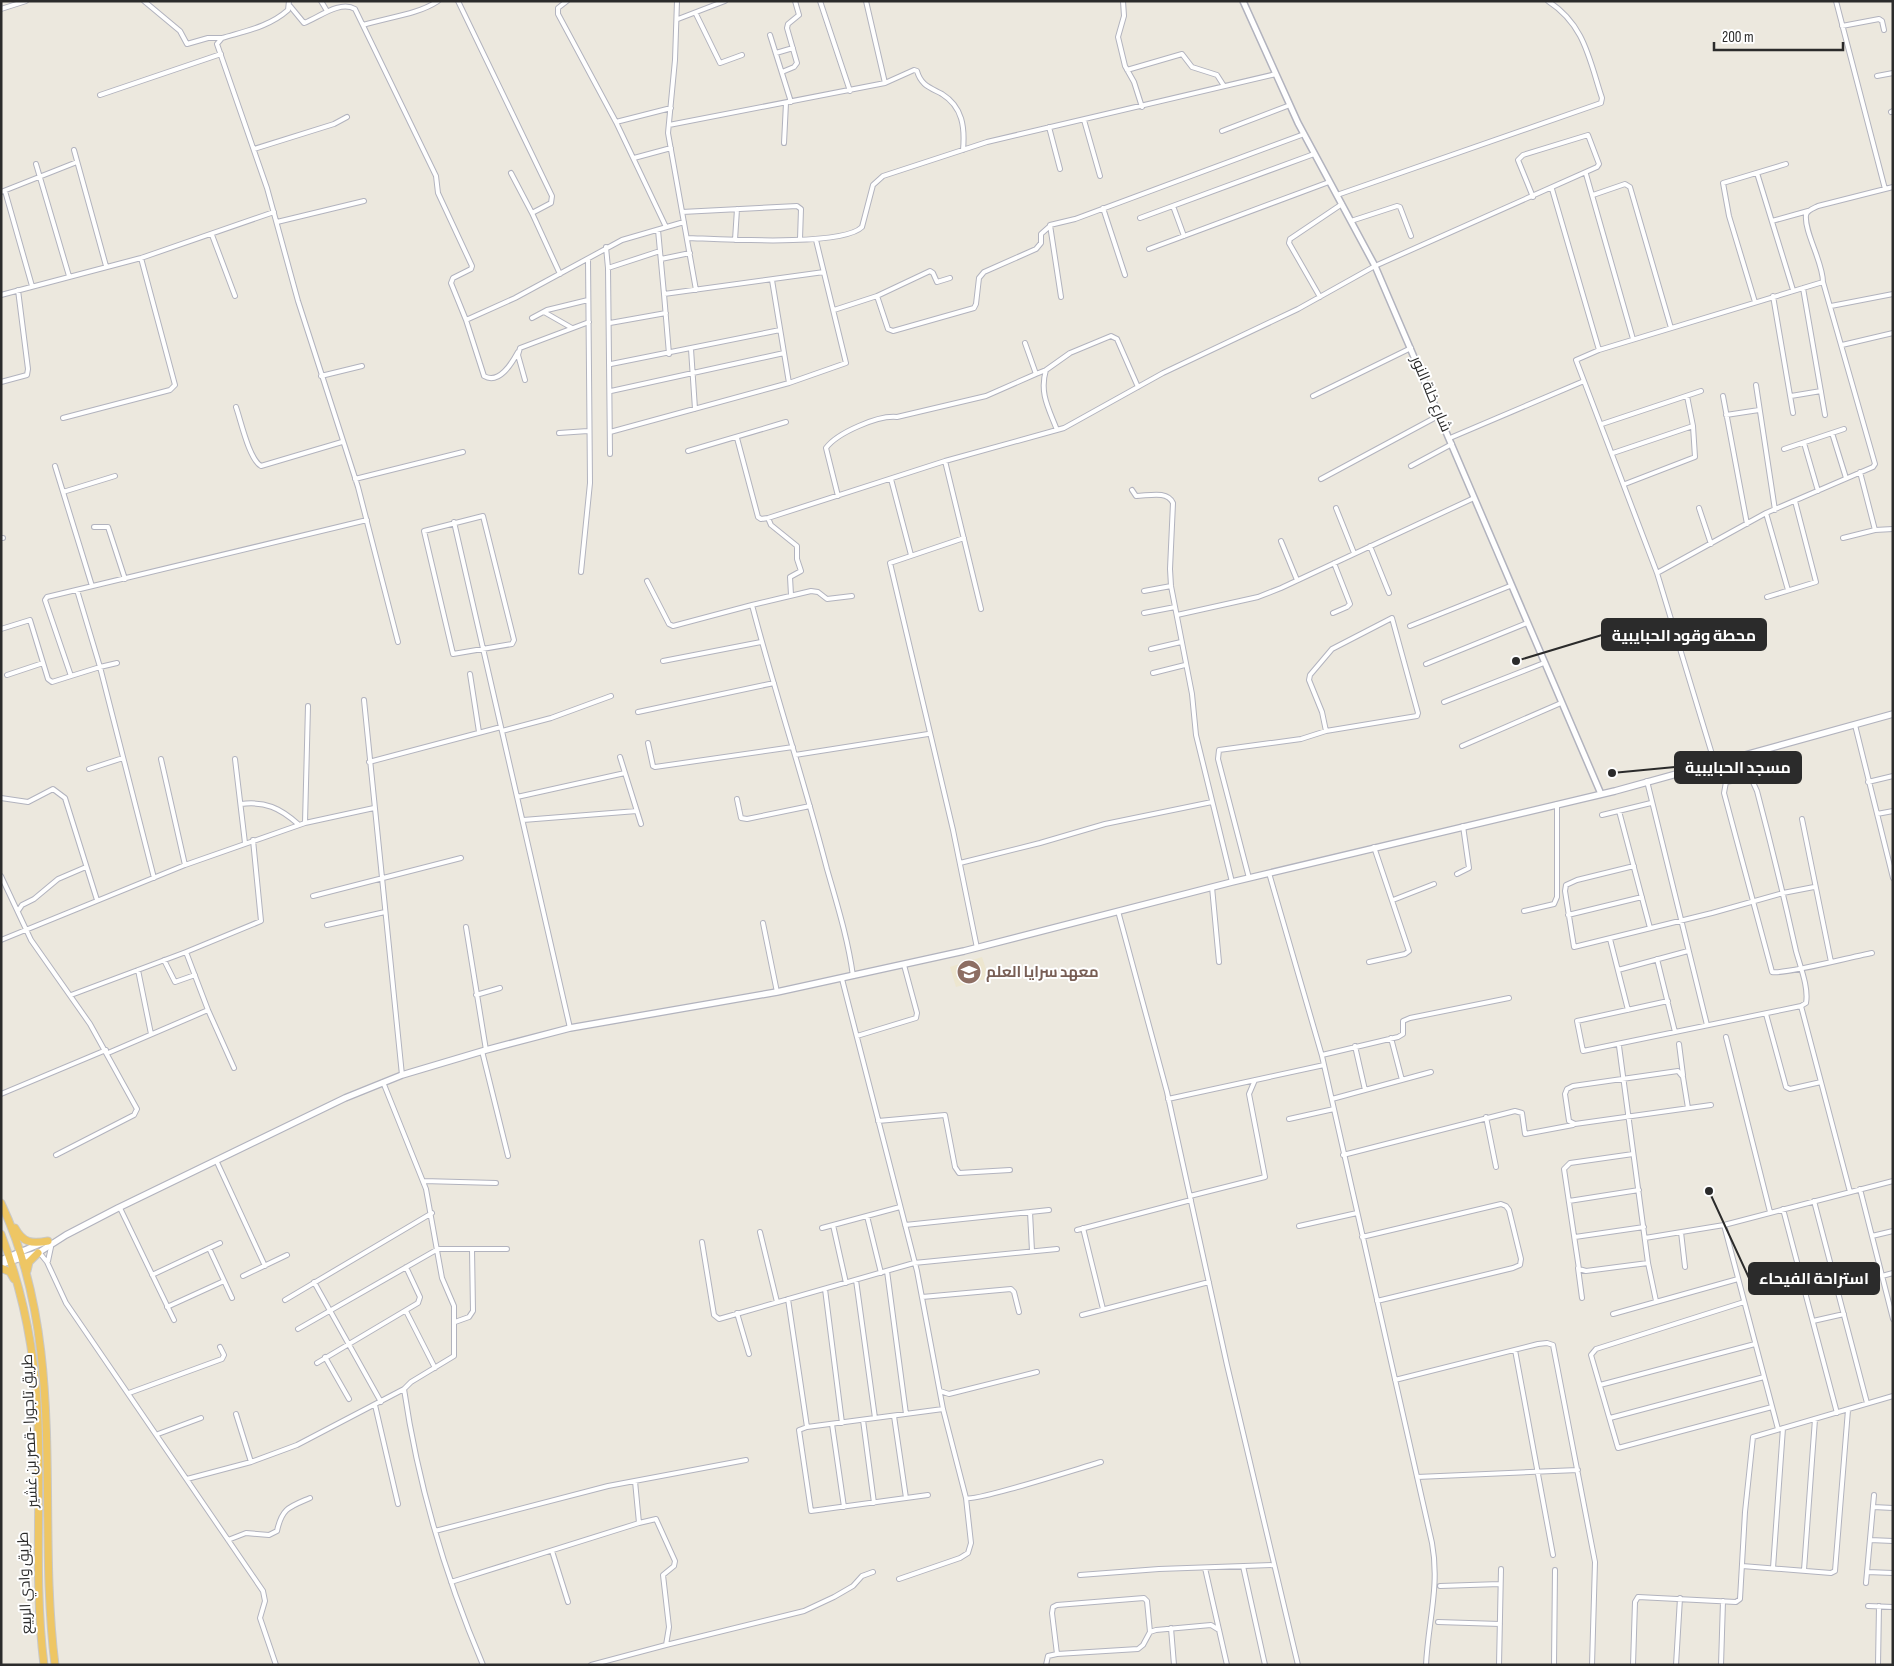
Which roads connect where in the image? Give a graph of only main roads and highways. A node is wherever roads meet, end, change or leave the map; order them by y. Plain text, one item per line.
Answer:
1 (1893, 714) edge
2 (1, 1203) edge
3 (8, 1218) junction
4 (1, 1234) edge
5 (50, 1242) junction
6 (1, 1244) edge
7 (1, 1252) edge
8 (38, 1252) junction
9 (21, 1256) junction
10 (11, 1259) junction
11 (1, 1260) edge
12 (1, 1266) edge
13 (27, 1279) junction
14 (18, 1285) junction
15 (44, 1665) edge
16 (55, 1665) edge

1 - 5 main road
2 - 3 highway, طريق تاجورا -قصر بن غشير
3 - 5 highway
3 - 9 highway, طريق تاجورا -قصر بن غشير
4 - 10 highway, طريق وادي الربيع
5 - 8 main road
5 - 9 main road
6 - 7 highway
8 - 9 main road
8 - 13 highway
9 - 10 main road
9 - 13 highway, طريق تاجورا -قصر بن غشير
10 - 11 main road
10 - 12 main road
10 - 14 highway, طريق وادي الربيع
12 - 14 highway
13 - 16 highway, طريق تاجورا -قصر بن غشير
14 - 15 highway, طريق وادي الربيع

